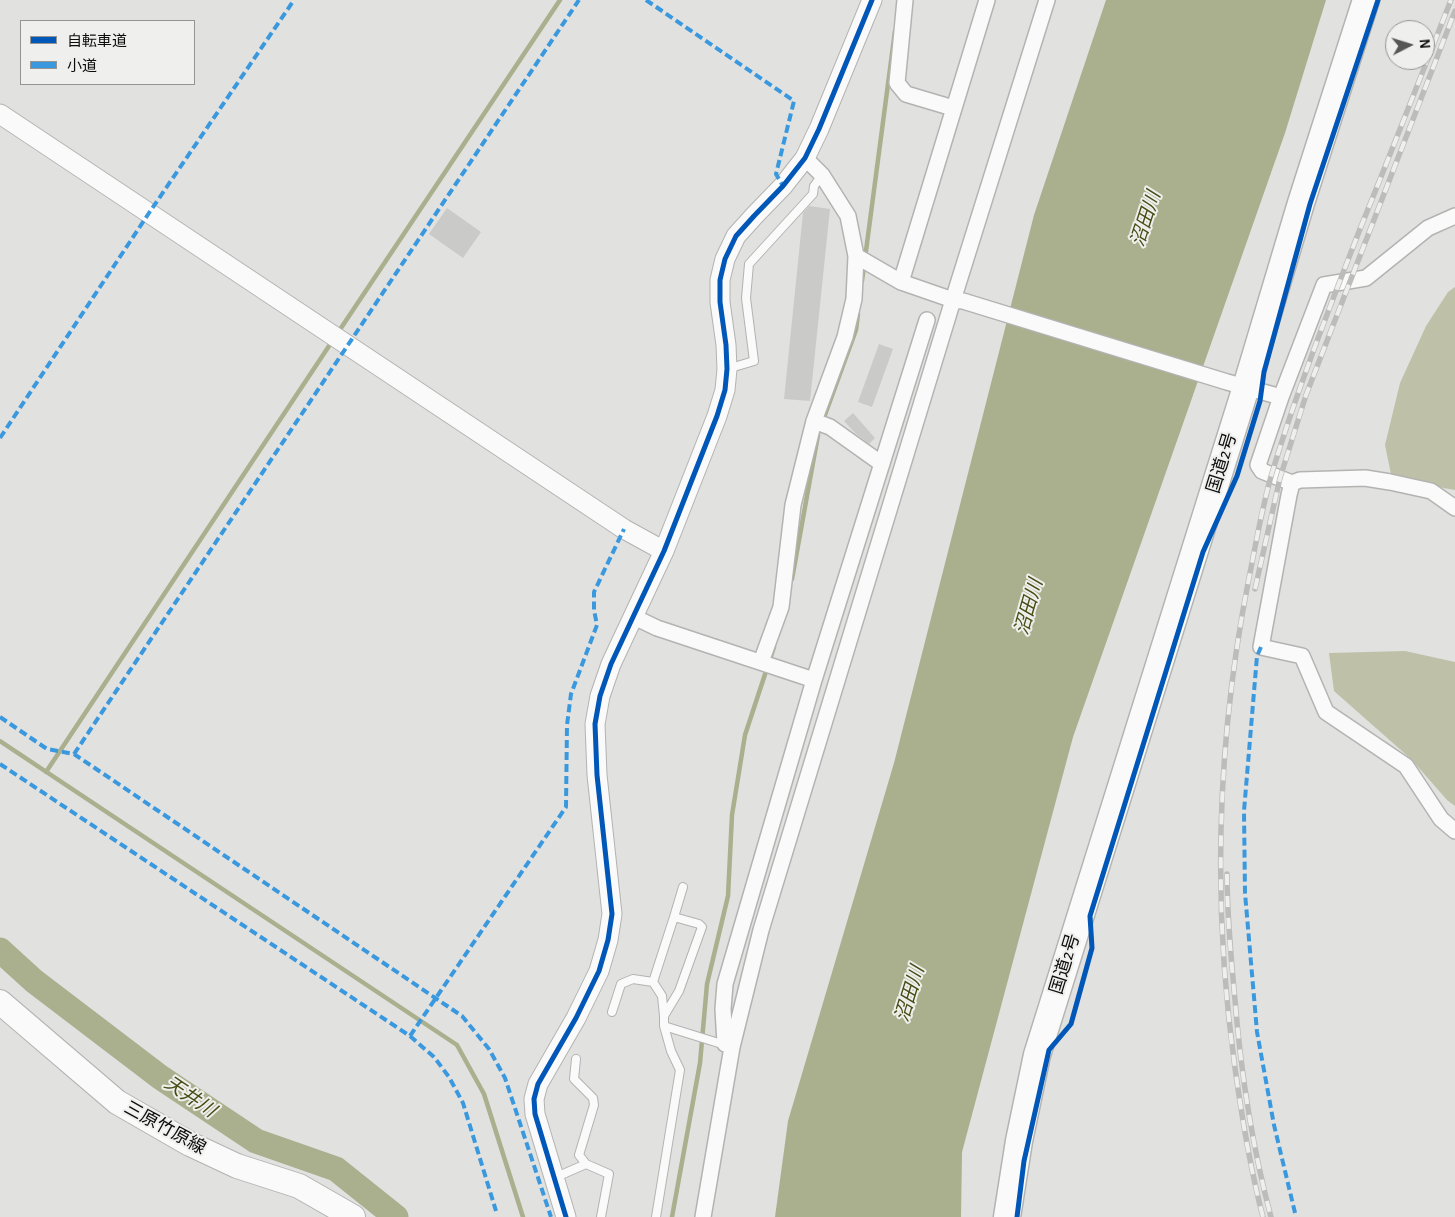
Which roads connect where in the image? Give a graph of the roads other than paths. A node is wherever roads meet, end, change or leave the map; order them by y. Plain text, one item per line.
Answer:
1 (872, 0) edge
2 (905, 0) edge
3 (987, 0) edge
4 (1047, 0) edge
5 (1366, 0) edge
6 (954, 108) junction
7 (0, 114) edge
8 (805, 158) junction
9 (822, 175) junction
10 (1455, 216) edge
11 (856, 256) junction
12 (900, 282) junction
13 (958, 301) junction
14 (927, 320) dead end
15 (727, 369) junction
16 (1236, 384) junction
17 (1281, 397) junction
18 (814, 421) junction
19 (882, 464) junction
20 (1292, 483) junction
21 (1455, 508) edge
22 (664, 551) junction
23 (634, 616) junction
24 (761, 662) junction
25 (814, 680) junction
26 (1455, 831) edge
27 (683, 887) dead end
28 (674, 917) junction
29 (653, 982) junction
30 (0, 1002) edge
31 (612, 1012) dead end
32 (664, 1016) junction
33 (664, 1026) junction
34 (728, 1046) junction
35 (576, 1058) dead end
36 (586, 1164) junction
37 (554, 1178) junction
38 (353, 1217) edge
39 (566, 1217) edge
40 (601, 1217) edge
41 (656, 1217) edge
42 (703, 1217) edge
43 (1007, 1217) edge

1 - 8 street
2 - 6 street
3 - 6 street
4 - 13 street
5 - 16 highway, 国道2号
6 - 12 street
7 - 22 street
8 - 9 street
8 - 15 street
9 - 11 street
9 - 15 lane
10 - 17 street
11 - 12 street
11 - 18 street
12 - 13 street
13 - 16 street
13 - 34 street
14 - 19 street
15 - 22 street
16 - 17 street
16 - 43 highway, 国道2号
17 - 20 street
18 - 19 street
18 - 24 street
19 - 25 street
20 - 21 street
20 - 26 street
22 - 23 street
23 - 24 street
23 - 37 street
24 - 25 street
25 - 34 street
27 - 28 lane
28 - 29 lane
28 - 32 lane
29 - 31 lane
29 - 32 lane
30 - 38 main road, 三原竹原線
32 - 33 lane
33 - 34 lane
33 - 41 lane
34 - 42 street
35 - 36 lane
36 - 37 lane
36 - 40 lane
37 - 39 street

